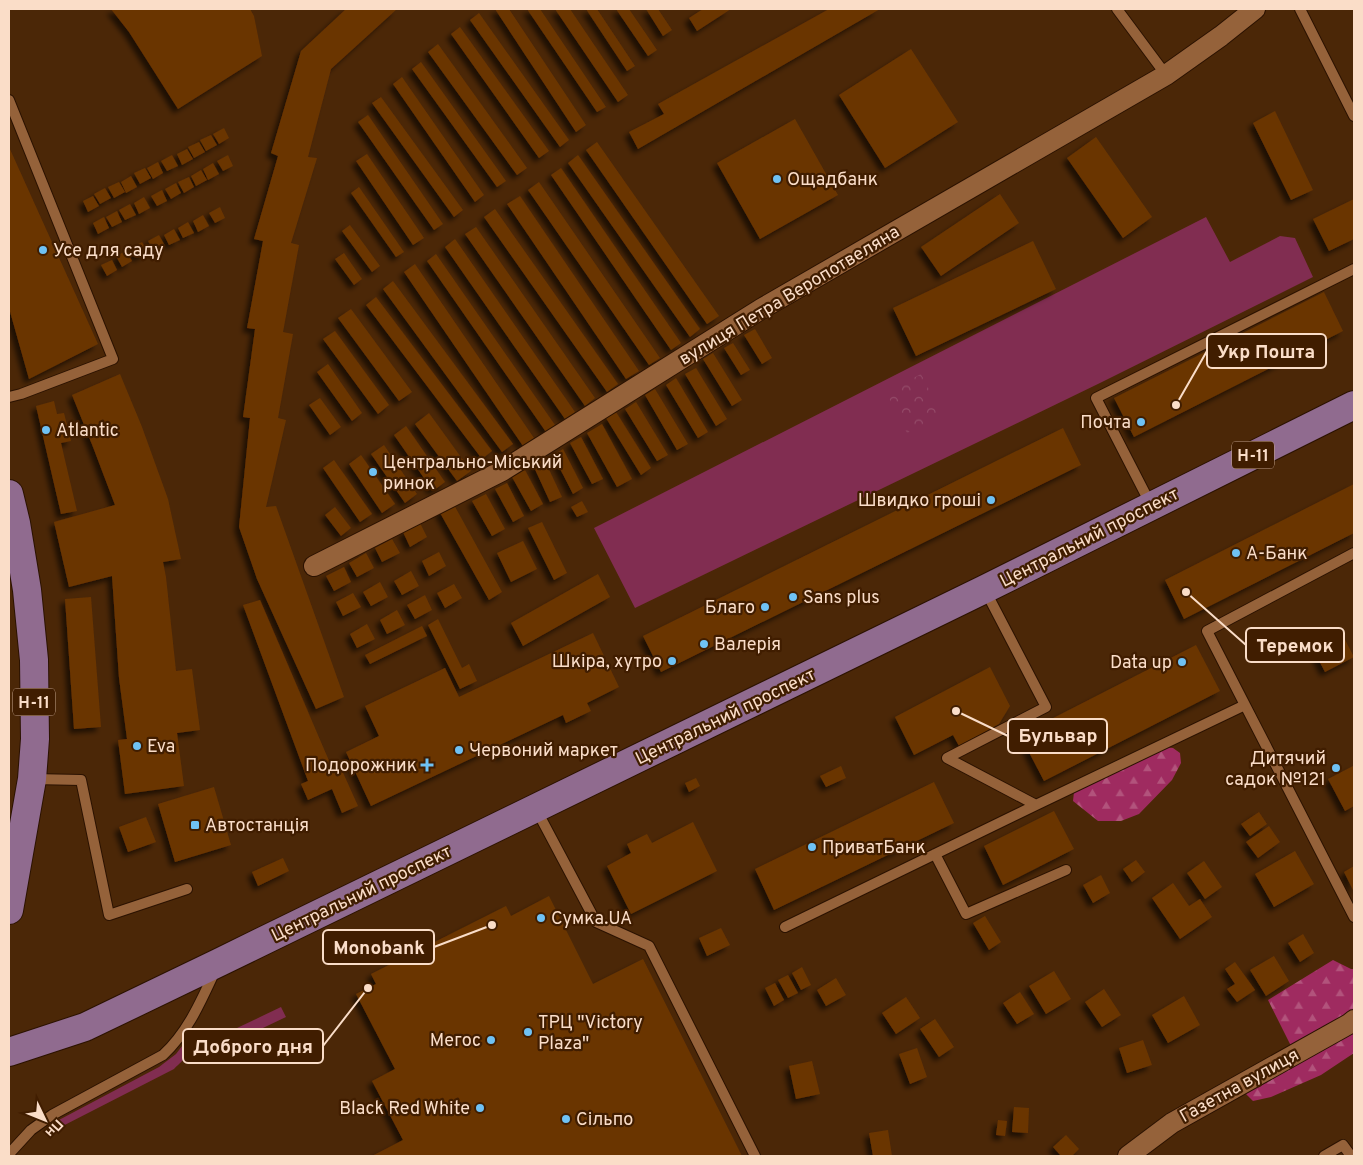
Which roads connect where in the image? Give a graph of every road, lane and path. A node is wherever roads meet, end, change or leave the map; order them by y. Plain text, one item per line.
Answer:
1 (1117, 9) edge
2 (1254, 9) edge
3 (1300, 9) edge
4 (1166, 75) junction
5 (9, 100) edge
6 (1354, 116) edge
7 (1354, 269) edge
8 (9, 397) edge
9 (1354, 405) edge
10 (9, 494) edge
11 (1152, 506) junction
12 (1354, 554) edge
13 (314, 566) dead end
14 (985, 589) junction
15 (1245, 705) junction
16 (32, 779) junction
17 (1036, 805) junction
18 (536, 808) junction
19 (935, 854) junction
20 (1066, 870) dead end
21 (187, 889) dead end
22 (10, 894) edge
23 (1354, 917) edge
24 (784, 927) dead end
25 (220, 962) junction
26 (1354, 1020) edge
27 (9, 1052) edge
28 (9, 1154) edge
29 (755, 1156) edge
30 (1128, 1156) edge
31 (1324, 1156) edge
32 (1351, 1156) edge

1 - 4 lane
2 - 4 street, вулиця Петра Веропотвеляна
3 - 6 lane
4 - 13 street, вулиця Петра Веропотвеляна
5 - 8 lane
7 - 11 lane
9 - 11 main road, Центральний проспект / Н-11
10 - 16 main road, Н-11
11 - 14 main road, Центральний проспект / Н-11
12 - 15 lane
14 - 17 lane
14 - 18 main road, Центральний проспект / Н-11
15 - 17 lane
15 - 23 lane
16 - 21 lane
16 - 22 main road, Н-11
17 - 19 lane
18 - 25 main road, Центральний проспект / Н-11
18 - 29 lane
19 - 20 lane
19 - 24 lane
25 - 27 main road, Центральний проспект / Н-11
25 - 28 lane
26 - 30 street, Газетна вулиця
31 - 32 lane

